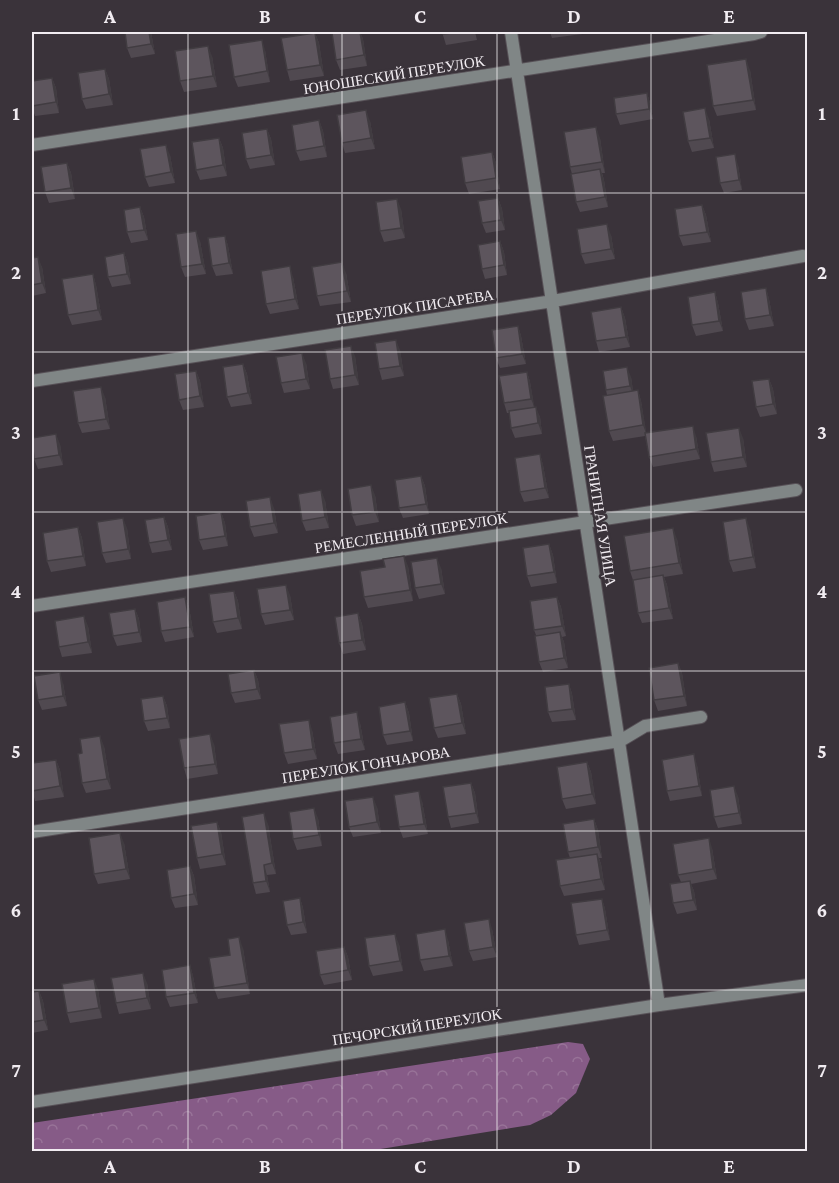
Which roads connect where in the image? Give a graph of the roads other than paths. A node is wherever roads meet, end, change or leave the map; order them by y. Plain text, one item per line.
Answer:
1 (512, 32) edge
2 (761, 32) edge
3 (517, 71) junction
4 (32, 145) edge
5 (803, 256) dead end
6 (553, 301) junction
7 (32, 381) edge
8 (796, 490) dead end
9 (586, 522) junction
10 (32, 606) edge
11 (701, 717) dead end
12 (620, 741) junction
13 (32, 832) edge
14 (807, 985) edge
15 (659, 1005) junction
16 (32, 1102) edge

1 - 3 street, ГРАНИТНАЯ УЛИЦА
2 - 3 street, ЮНОШЕСКИЙ ПЕРЕУЛОК
3 - 4 street, ЮНОШЕСКИЙ ПЕРЕУЛОК
3 - 6 street, ГРАНИТНАЯ УЛИЦА
5 - 6 street, ПЕРЕУЛОК ПИСАРЕВА
6 - 7 street, ПЕРЕУЛОК ПИСАРЕВА
6 - 9 street, ГРАНИТНАЯ УЛИЦА
8 - 9 street, РЕМЕСЛЕННЫЙ ПЕРЕУЛОК
9 - 10 street, РЕМЕСЛЕННЫЙ ПЕРЕУЛОК
9 - 12 street, ГРАНИТНАЯ УЛИЦА
11 - 12 street, ПЕРЕУЛОК ГОНЧАРОВА
12 - 13 street, ПЕРЕУЛОК ГОНЧАРОВА
12 - 15 street, ГРАНИТНАЯ УЛИЦА
14 - 15 street, ПЕЧОРСКИЙ ПЕРЕУЛОК
15 - 16 street, ПЕЧОРСКИЙ ПЕРЕУЛОК

